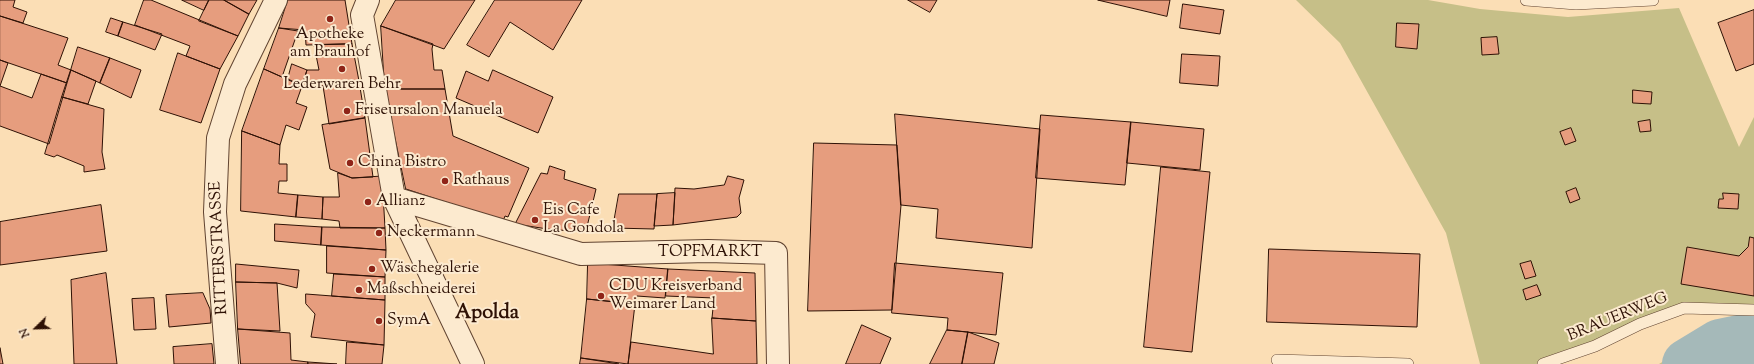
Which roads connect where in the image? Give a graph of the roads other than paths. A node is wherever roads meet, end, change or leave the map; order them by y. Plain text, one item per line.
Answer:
1 (276, 0) edge
2 (368, 0) edge
3 (1526, 0) edge
4 (1653, 0) edge
5 (394, 198) junction
6 (1754, 310) edge
7 (1277, 360) dead end
8 (227, 364) edge
9 (473, 364) edge
10 (778, 364) edge
11 (1408, 364) edge
12 (1543, 364) edge

1 - 8 street, RITTERSTRASSE
2 - 5 street
3 - 4 lane
5 - 9 street
5 - 10 street, TOPFMARKT
6 - 12 lane, BRAUERWEG
7 - 11 lane

